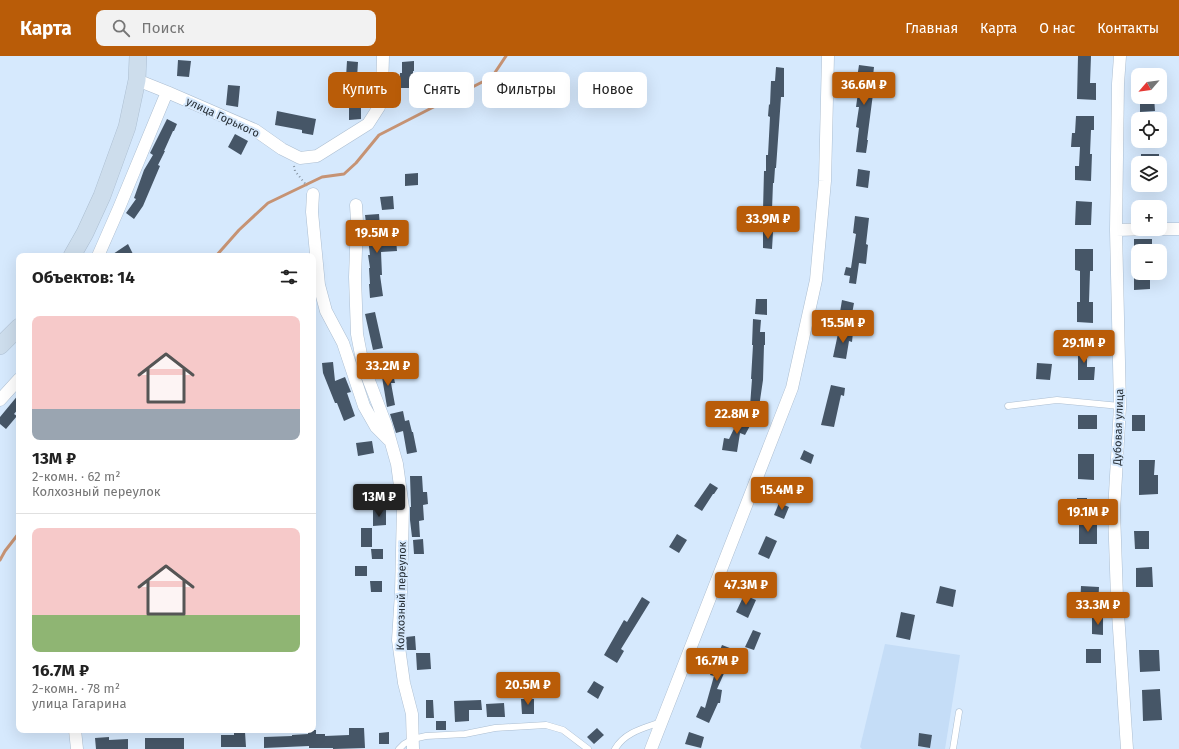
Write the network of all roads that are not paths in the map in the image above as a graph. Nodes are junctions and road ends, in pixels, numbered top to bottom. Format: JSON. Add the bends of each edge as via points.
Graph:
{"nodes":[{"id":1,"x":138,"y":56,"type":"edge"},
{"id":2,"x":383,"y":56,"type":"edge"},
{"id":3,"x":828,"y":56,"type":"edge"},
{"id":4,"x":1120,"y":56,"type":"edge"},
{"id":5,"x":138,"y":80,"type":"junction"},
{"id":6,"x":167,"y":92,"type":"junction"},
{"id":7,"x":313,"y":194,"type":"road end"},
{"id":8,"x":356,"y":205,"type":"dead end"},
{"id":9,"x":1179,"y":228,"type":"edge"},
{"id":10,"x":1167,"y":229,"type":"edge"},
{"id":11,"x":1116,"y":230,"type":"junction"},
{"id":12,"x":1131,"y":230,"type":"edge"},
{"id":13,"x":74,"y":253,"type":"edge"},
{"id":14,"x":99,"y":253,"type":"edge"},
{"id":15,"x":316,"y":253,"type":"edge"},
{"id":16,"x":316,"y":254,"type":"edge"},
{"id":17,"x":16,"y":330,"type":"edge"},
{"id":18,"x":0,"y":346,"type":"edge"},
{"id":19,"x":16,"y":382,"type":"edge"},
{"id":20,"x":0,"y":400,"type":"edge"},
{"id":21,"x":1008,"y":406,"type":"dead end"},
{"id":22,"x":1120,"y":406,"type":"junction"},
{"id":23,"x":391,"y":443,"type":"junction"},
{"id":24,"x":959,"y":712,"type":"dead end"},
{"id":25,"x":662,"y":722,"type":"junction"},
{"id":26,"x":75,"y":733,"type":"edge"},
{"id":27,"x":413,"y":744,"type":"edge"},
{"id":28,"x":77,"y":749,"type":"edge"},
{"id":29,"x":399,"y":749,"type":"edge"},
{"id":30,"x":588,"y":749,"type":"edge"},
{"id":31,"x":615,"y":749,"type":"edge"},
{"id":32,"x":651,"y":749,"type":"edge"},
{"id":33,"x":953,"y":749,"type":"edge"},
{"id":34,"x":1127,"y":749,"type":"edge"}],
"edges":[{"from":1,"to":5,"type":"main road"},
{"from":2,"to":6,"type":"street","name":"улица Горького","via":[[379,107],[368,124],[317,156],[300,158],[255,130]]},
{"from":3,"to":25,"type":"street","via":[[825,181],[816,280],[792,388]]},
{"from":4,"to":11,"type":"street","name":"Дубовая улица"},
{"from":5,"to":6,"type":"street","name":"улица Горького"},
{"from":5,"to":13,"type":"main road","via":[[127,127],[102,196]]},
{"from":6,"to":14,"type":"street"},
{"from":7,"to":15,"type":"street","name":"Колхозный переулок"},
{"from":8,"to":23,"type":"street","name":"Колхозный переулок","via":[[356,334],[362,366]]},
{"from":9,"to":10,"type":"street"},
{"from":11,"to":12,"type":"street"},
{"from":11,"to":22,"type":"street","name":"Дубовая улица"},
{"from":16,"to":23,"type":"street","name":"Колхозный переулок","via":[[319,285],[326,311],[342,343],[364,406],[376,427]]},
{"from":17,"to":18,"type":"main road"},
{"from":19,"to":20,"type":"street"},
{"from":21,"to":22,"type":"lane","via":[[1058,400]]},
{"from":22,"to":34,"type":"street","name":"Дубовая улица","via":[[1114,511]]},
{"from":23,"to":27,"type":"street","name":"Колхозный переулок","via":[[397,464],[403,508],[402,593],[398,640],[404,683],[412,714]]},
{"from":24,"to":33,"type":"lane"},
{"from":25,"to":31,"type":"lane","via":[[631,733],[619,742]]},
{"from":25,"to":32,"type":"street"},
{"from":26,"to":28,"type":"street"},
{"from":27,"to":29,"type":"lane","via":[[404,744]]},
{"from":27,"to":30,"type":"lane","via":[[426,736],[546,725],[563,730]]}]}
